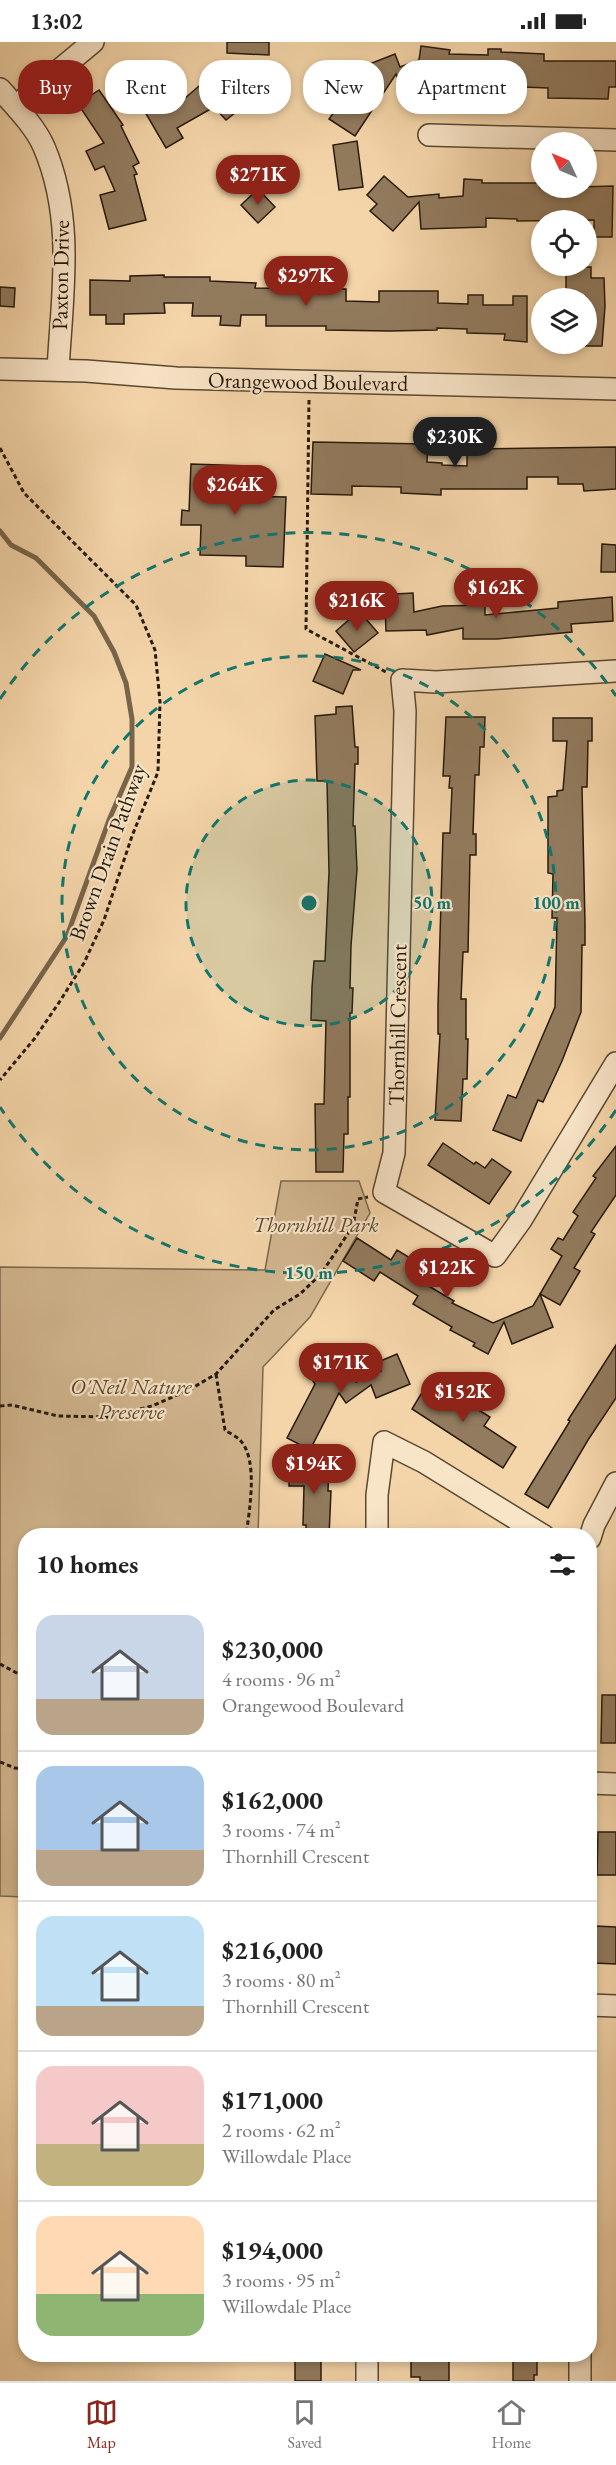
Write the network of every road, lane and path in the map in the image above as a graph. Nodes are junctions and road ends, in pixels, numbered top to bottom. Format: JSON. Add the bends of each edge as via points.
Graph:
{"nodes":[{"id":1,"x":93,"y":42,"type":"edge"},
{"id":2,"x":0,"y":89,"type":"edge"},
{"id":3,"x":16,"y":106,"type":"junction"},
{"id":4,"x":429,"y":135,"type":"dead end"},
{"id":5,"x":616,"y":140,"type":"edge"},
{"id":6,"x":0,"y":369,"type":"edge"},
{"id":7,"x":58,"y":370,"type":"junction"},
{"id":8,"x":310,"y":380,"type":"junction"},
{"id":9,"x":616,"y":388,"type":"edge"},
{"id":10,"x":0,"y":448,"type":"edge"},
{"id":11,"x":616,"y":671,"type":"edge"},
{"id":12,"x":402,"y":680,"type":"junction"},
{"id":13,"x":616,"y":1063,"type":"edge"},
{"id":14,"x":0,"y":1080,"type":"edge"},
{"id":15,"x":384,"y":1192,"type":"junction"},
{"id":16,"x":216,"y":1374,"type":"junction"},
{"id":17,"x":0,"y":1406,"type":"edge"},
{"id":18,"x":616,"y":1483,"type":"edge"},
{"id":19,"x":247,"y":1528,"type":"edge"},
{"id":20,"x":377,"y":1528,"type":"edge"},
{"id":21,"x":531,"y":1528,"type":"edge"},
{"id":22,"x":595,"y":1528,"type":"edge"},
{"id":23,"x":0,"y":1664,"type":"edge"},
{"id":24,"x":18,"y":1674,"type":"edge"},
{"id":25,"x":0,"y":1762,"type":"edge"},
{"id":26,"x":18,"y":1768,"type":"edge"},
{"id":27,"x":597,"y":1783,"type":"edge"},
{"id":28,"x":616,"y":1784,"type":"edge"},
{"id":29,"x":597,"y":2005,"type":"edge"},
{"id":30,"x":616,"y":2006,"type":"edge"},
{"id":31,"x":368,"y":2362,"type":"edge"},
{"id":32,"x":580,"y":2362,"type":"edge"},
{"id":33,"x":367,"y":2381,"type":"edge"},
{"id":34,"x":580,"y":2381,"type":"edge"}],
"edges":[{"from":1,"to":3,"type":"street"},
{"from":2,"to":3,"type":"street","name":"Paxton Drive"},
{"from":3,"to":7,"type":"street","name":"Paxton Drive","via":[[44,146],[59,190],[66,241]]},
{"from":4,"to":5,"type":"street"},
{"from":6,"to":7,"type":"street","name":"Orangewood Boulevard"},
{"from":7,"to":8,"type":"street","name":"Orangewood Boulevard","via":[[176,378]]},
{"from":8,"to":9,"type":"street","name":"Orangewood Boulevard"},
{"from":8,"to":12,"type":"path","via":[[306,629]]},
{"from":10,"to":14,"type":"path","name":"Brown Drain Pathway","via":[[24,493],[136,605],[155,650],[160,702],[158,772],[104,920],[60,1001]]},
{"from":11,"to":12,"type":"street","via":[[436,682]]},
{"from":12,"to":15,"type":"street","name":"Thornhill Crescent","via":[[405,711],[394,1153]]},
{"from":13,"to":15,"type":"street","via":[[495,1256]]},
{"from":15,"to":16,"type":"path","via":[[358,1199],[353,1226],[321,1274],[300,1294],[274,1310]]},
{"from":16,"to":17,"type":"path","via":[[152,1406],[109,1417],[58,1416],[12,1405]]},
{"from":16,"to":19,"type":"path","via":[[225,1430],[241,1441],[249,1462],[252,1494]]},
{"from":18,"to":22,"type":"street"},
{"from":20,"to":21,"type":"street","via":[[384,1442]]},
{"from":23,"to":24,"type":"path"},
{"from":25,"to":26,"type":"path"},
{"from":27,"to":28,"type":"street"},
{"from":29,"to":30,"type":"street"},
{"from":31,"to":33,"type":"street"},
{"from":32,"to":34,"type":"street"}]}
